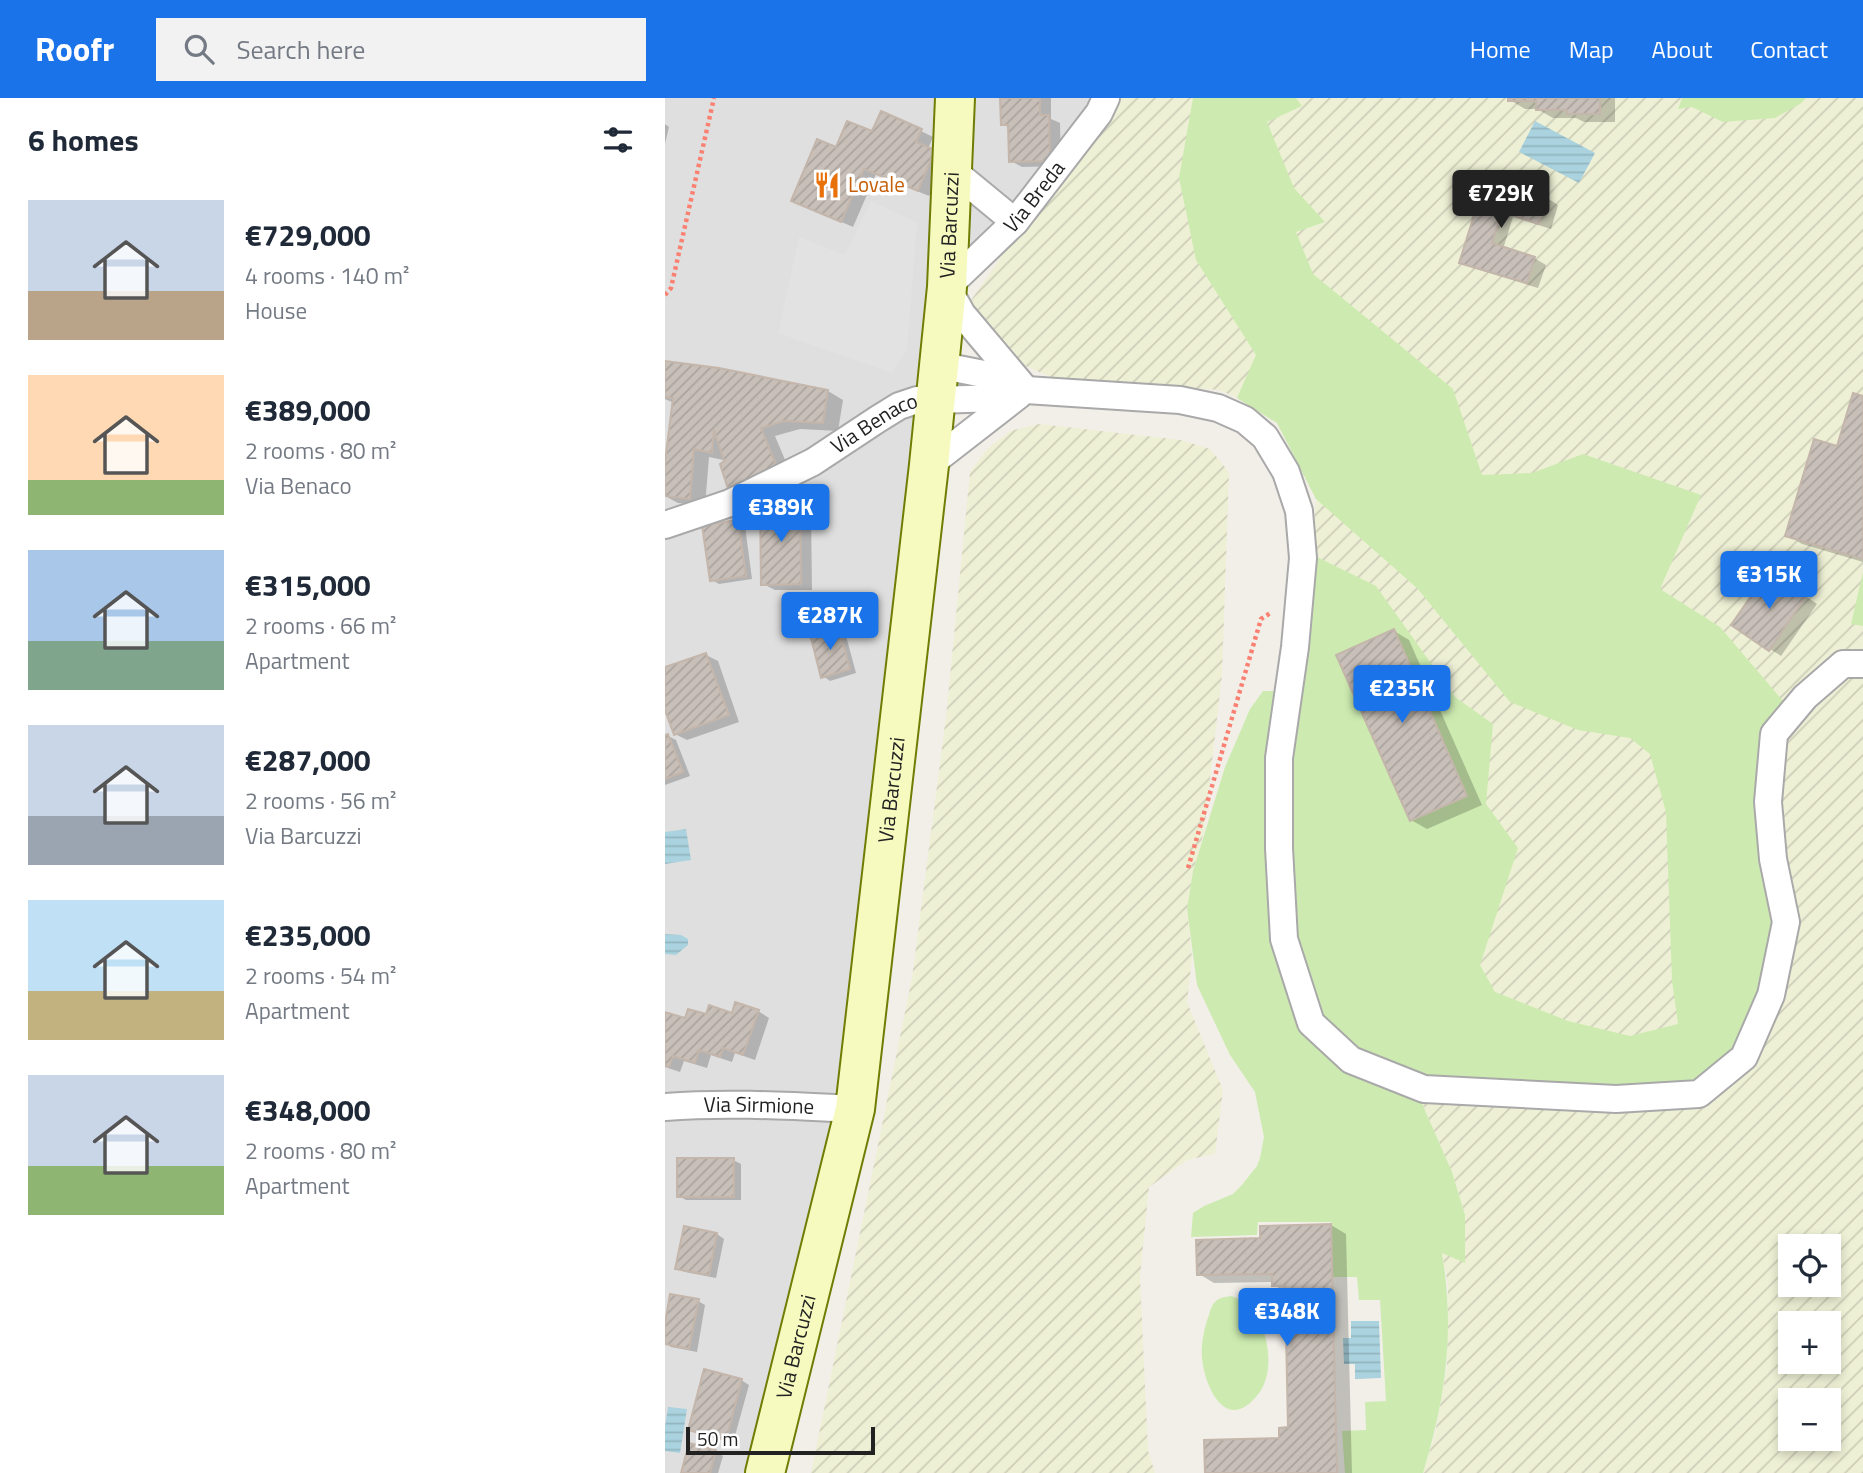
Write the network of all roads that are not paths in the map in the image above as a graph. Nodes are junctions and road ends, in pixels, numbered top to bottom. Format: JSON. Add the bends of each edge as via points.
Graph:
{"nodes":[{"id":1,"x":955,"y":98,"type":"edge"},
{"id":2,"x":1106,"y":98,"type":"edge"},
{"id":3,"x":952,"y":170,"type":"junction"},
{"id":4,"x":1015,"y":222,"type":"junction"},
{"id":5,"x":947,"y":287,"type":"junction"},
{"id":6,"x":937,"y":383,"type":"junction"},
{"id":7,"x":1025,"y":390,"type":"junction"},
{"id":8,"x":929,"y":465,"type":"junction"},
{"id":9,"x":665,"y":525,"type":"edge"},
{"id":10,"x":1863,"y":664,"type":"edge"},
{"id":11,"x":665,"y":1107,"type":"edge"},
{"id":12,"x":855,"y":1109,"type":"junction"},
{"id":13,"x":765,"y":1473,"type":"edge"}],
"edges":[{"from":1,"to":3,"type":"street","name":"Via Barcuzzi"},
{"from":2,"to":4,"type":"street","name":"Via Breda"},
{"from":3,"to":4,"type":"street"},
{"from":3,"to":5,"type":"street","name":"Via Barcuzzi"},
{"from":4,"to":5,"type":"street","name":"Via Breda"},
{"from":5,"to":6,"type":"street","name":"Via Barcuzzi"},
{"from":5,"to":7,"type":"street","via":[[962,314]]},
{"from":6,"to":7,"type":"street","via":[[999,398]]},
{"from":6,"to":7,"type":"street","via":[[999,377]]},
{"from":6,"to":8,"type":"street","name":"Via Barcuzzi"},
{"from":6,"to":9,"type":"street","name":"Via Benaco","via":[[917,400],[899,406],[813,462],[730,503]]},
{"from":7,"to":8,"type":"street"},
{"from":7,"to":10,"type":"street","via":[[1180,400],[1218,408],[1245,420],[1265,437],[1286,472],[1299,511],[1303,558],[1279,758],[1284,939],[1311,1023],[1351,1060],[1424,1089],[1616,1099],[1699,1094],[1744,1057],[1771,995],[1786,922],[1773,859],[1768,802],[1775,734],[1805,697],[1843,664]]},
{"from":8,"to":12,"type":"street","name":"Via Barcuzzi"},
{"from":11,"to":12,"type":"street","name":"Via Sirmione","via":[[728,1104]]},
{"from":12,"to":13,"type":"street","name":"Via Barcuzzi"}]}
